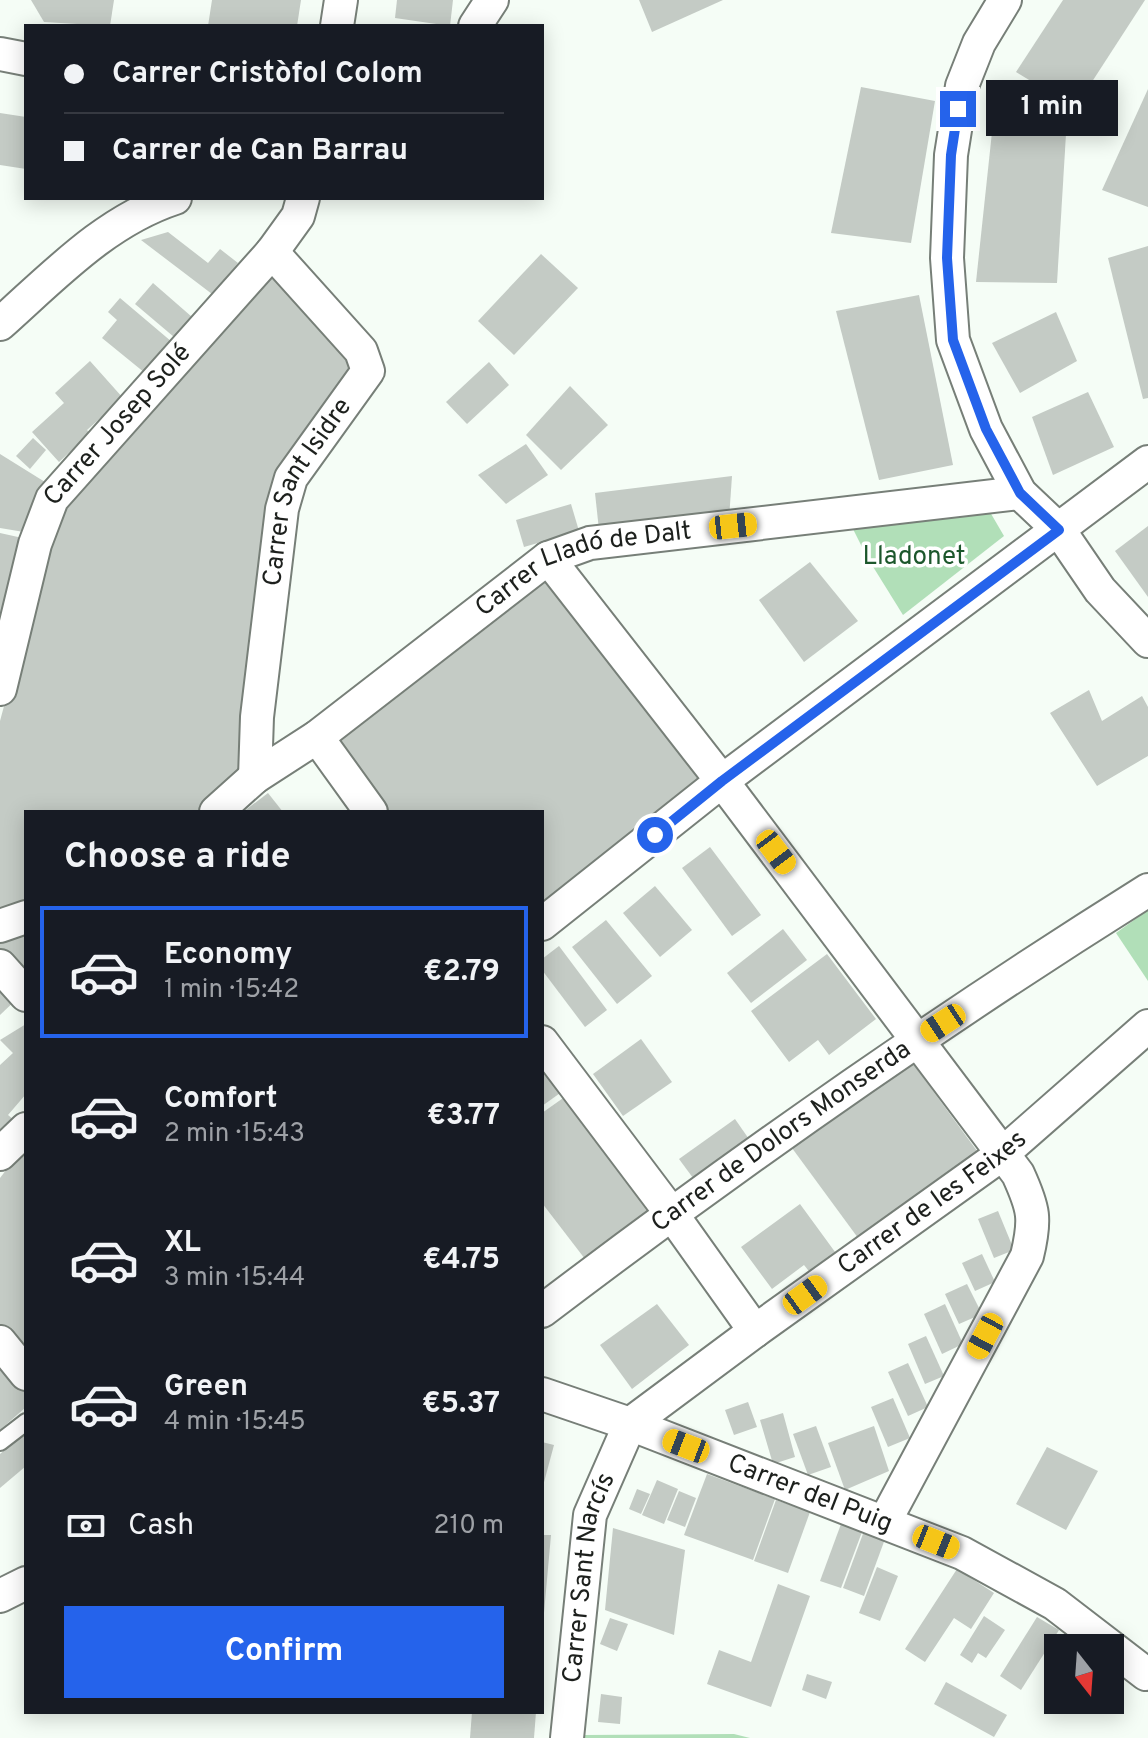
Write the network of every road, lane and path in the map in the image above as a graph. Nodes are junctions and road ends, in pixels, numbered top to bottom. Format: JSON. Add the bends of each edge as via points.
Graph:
{"nodes":[{"id":1,"x":341,"y":0,"type":"edge"},
{"id":2,"x":492,"y":0,"type":"edge"},
{"id":3,"x":1005,"y":0,"type":"edge"},
{"id":4,"x":337,"y":24,"type":"edge"},
{"id":5,"x":476,"y":24,"type":"edge"},
{"id":6,"x":0,"y":54,"type":"edge"},
{"id":7,"x":24,"y":59,"type":"edge"},
{"id":8,"x":170,"y":200,"type":"edge"},
{"id":9,"x":302,"y":200,"type":"edge"},
{"id":10,"x":272,"y":252,"type":"junction"},
{"id":11,"x":0,"y":324,"type":"edge"},
{"id":12,"x":1148,"y":462,"type":"edge"},
{"id":13,"x":1020,"y":493,"type":"junction"},
{"id":14,"x":1059,"y":530,"type":"junction"},
{"id":15,"x":548,"y":558,"type":"junction"},
{"id":16,"x":1148,"y":641,"type":"edge"},
{"id":17,"x":0,"y":689,"type":"edge"},
{"id":18,"x":317,"y":737,"type":"junction"},
{"id":19,"x":255,"y":777,"type":"junction"},
{"id":20,"x":722,"y":781,"type":"junction"},
{"id":21,"x":218,"y":810,"type":"edge"},
{"id":22,"x":370,"y":810,"type":"edge"},
{"id":23,"x":1148,"y":890,"type":"edge"},
{"id":24,"x":24,"y":918,"type":"edge"},
{"id":25,"x":544,"y":922,"type":"edge"},
{"id":26,"x":0,"y":926,"type":"edge"},
{"id":27,"x":0,"y":966,"type":"edge"},
{"id":28,"x":24,"y":993,"type":"edge"},
{"id":29,"x":1148,"y":1026,"type":"edge"},
{"id":30,"x":917,"y":1040,"type":"junction"},
{"id":31,"x":544,"y":1045,"type":"edge"},
{"id":32,"x":24,"y":1131,"type":"edge"},
{"id":33,"x":0,"y":1154,"type":"edge"},
{"id":34,"x":1001,"y":1155,"type":"junction"},
{"id":35,"x":671,"y":1213,"type":"junction"},
{"id":36,"x":544,"y":1309,"type":"edge"},
{"id":37,"x":755,"y":1331,"type":"junction"},
{"id":38,"x":0,"y":1342,"type":"edge"},
{"id":39,"x":24,"y":1372,"type":"edge"},
{"id":40,"x":544,"y":1395,"type":"edge"},
{"id":41,"x":24,"y":1424,"type":"edge"},
{"id":42,"x":630,"y":1424,"type":"junction"},
{"id":43,"x":0,"y":1442,"type":"edge"},
{"id":44,"x":885,"y":1521,"type":"junction"},
{"id":45,"x":24,"y":1584,"type":"edge"},
{"id":46,"x":0,"y":1596,"type":"edge"},
{"id":47,"x":1146,"y":1674,"type":"dead end"},
{"id":48,"x":567,"y":1738,"type":"edge"}],
"edges":[{"from":1,"to":4,"type":"street"},
{"from":2,"to":5,"type":"street"},
{"from":3,"to":13,"type":"street","via":[[979,43],[962,86],[951,155],[947,258],[953,340],[986,429]]},
{"from":6,"to":7,"type":"street"},
{"from":8,"to":11,"type":"street","via":[[119,222]]},
{"from":9,"to":10,"type":"street","name":"Carrer Josep Solé","via":[[298,216]]},
{"from":10,"to":17,"type":"street","name":"Carrer Josep Solé","via":[[52,499],[35,544]]},
{"from":10,"to":19,"type":"street","name":"Carrer Sant Isidre","via":[[361,351],[368,371],[291,478],[282,509],[257,717]]},
{"from":12,"to":14,"type":"street"},
{"from":13,"to":14,"type":"street"},
{"from":13,"to":15,"type":"street","name":"Carrer Lladó de Dalt","via":[[590,543]]},
{"from":14,"to":16,"type":"street","via":[[1100,590]]},
{"from":14,"to":20,"type":"street"},
{"from":15,"to":18,"type":"street","name":"Carrer Lladó de Dalt"},
{"from":15,"to":20,"type":"street"},
{"from":18,"to":19,"type":"street","name":"Carrer Lladó de Dalt"},
{"from":18,"to":22,"type":"street"},
{"from":19,"to":21,"type":"street","name":"Carrer Lladó de Dalt"},
{"from":20,"to":25,"type":"street"},
{"from":20,"to":30,"type":"street"},
{"from":23,"to":30,"type":"street","name":"Carrer de Dolors Monserda"},
{"from":24,"to":26,"type":"street"},
{"from":27,"to":28,"type":"street"},
{"from":29,"to":34,"type":"street","name":"Carrer de les Feixes"},
{"from":30,"to":34,"type":"street"},
{"from":30,"to":35,"type":"street","name":"Carrer de Dolors Monserda"},
{"from":31,"to":35,"type":"street"},
{"from":32,"to":33,"type":"street"},
{"from":34,"to":37,"type":"street","name":"Carrer de les Feixes"},
{"from":34,"to":44,"type":"street","via":[[1028,1196],[1034,1225],[1027,1256]]},
{"from":35,"to":36,"type":"street","name":"Carrer de Dolors Monserda"},
{"from":35,"to":37,"type":"street"},
{"from":37,"to":42,"type":"street","name":"Carrer de les Feixes"},
{"from":38,"to":39,"type":"street"},
{"from":40,"to":42,"type":"street","name":"Carrer del Puig"},
{"from":41,"to":43,"type":"lane"},
{"from":42,"to":44,"type":"street","name":"Carrer del Puig"},
{"from":42,"to":48,"type":"street","name":"Carrer Sant Narcís","via":[[590,1515]]},
{"from":44,"to":47,"type":"street","name":"Carrer del Puig","via":[[962,1553],[1055,1604]]},
{"from":45,"to":46,"type":"street"}]}
